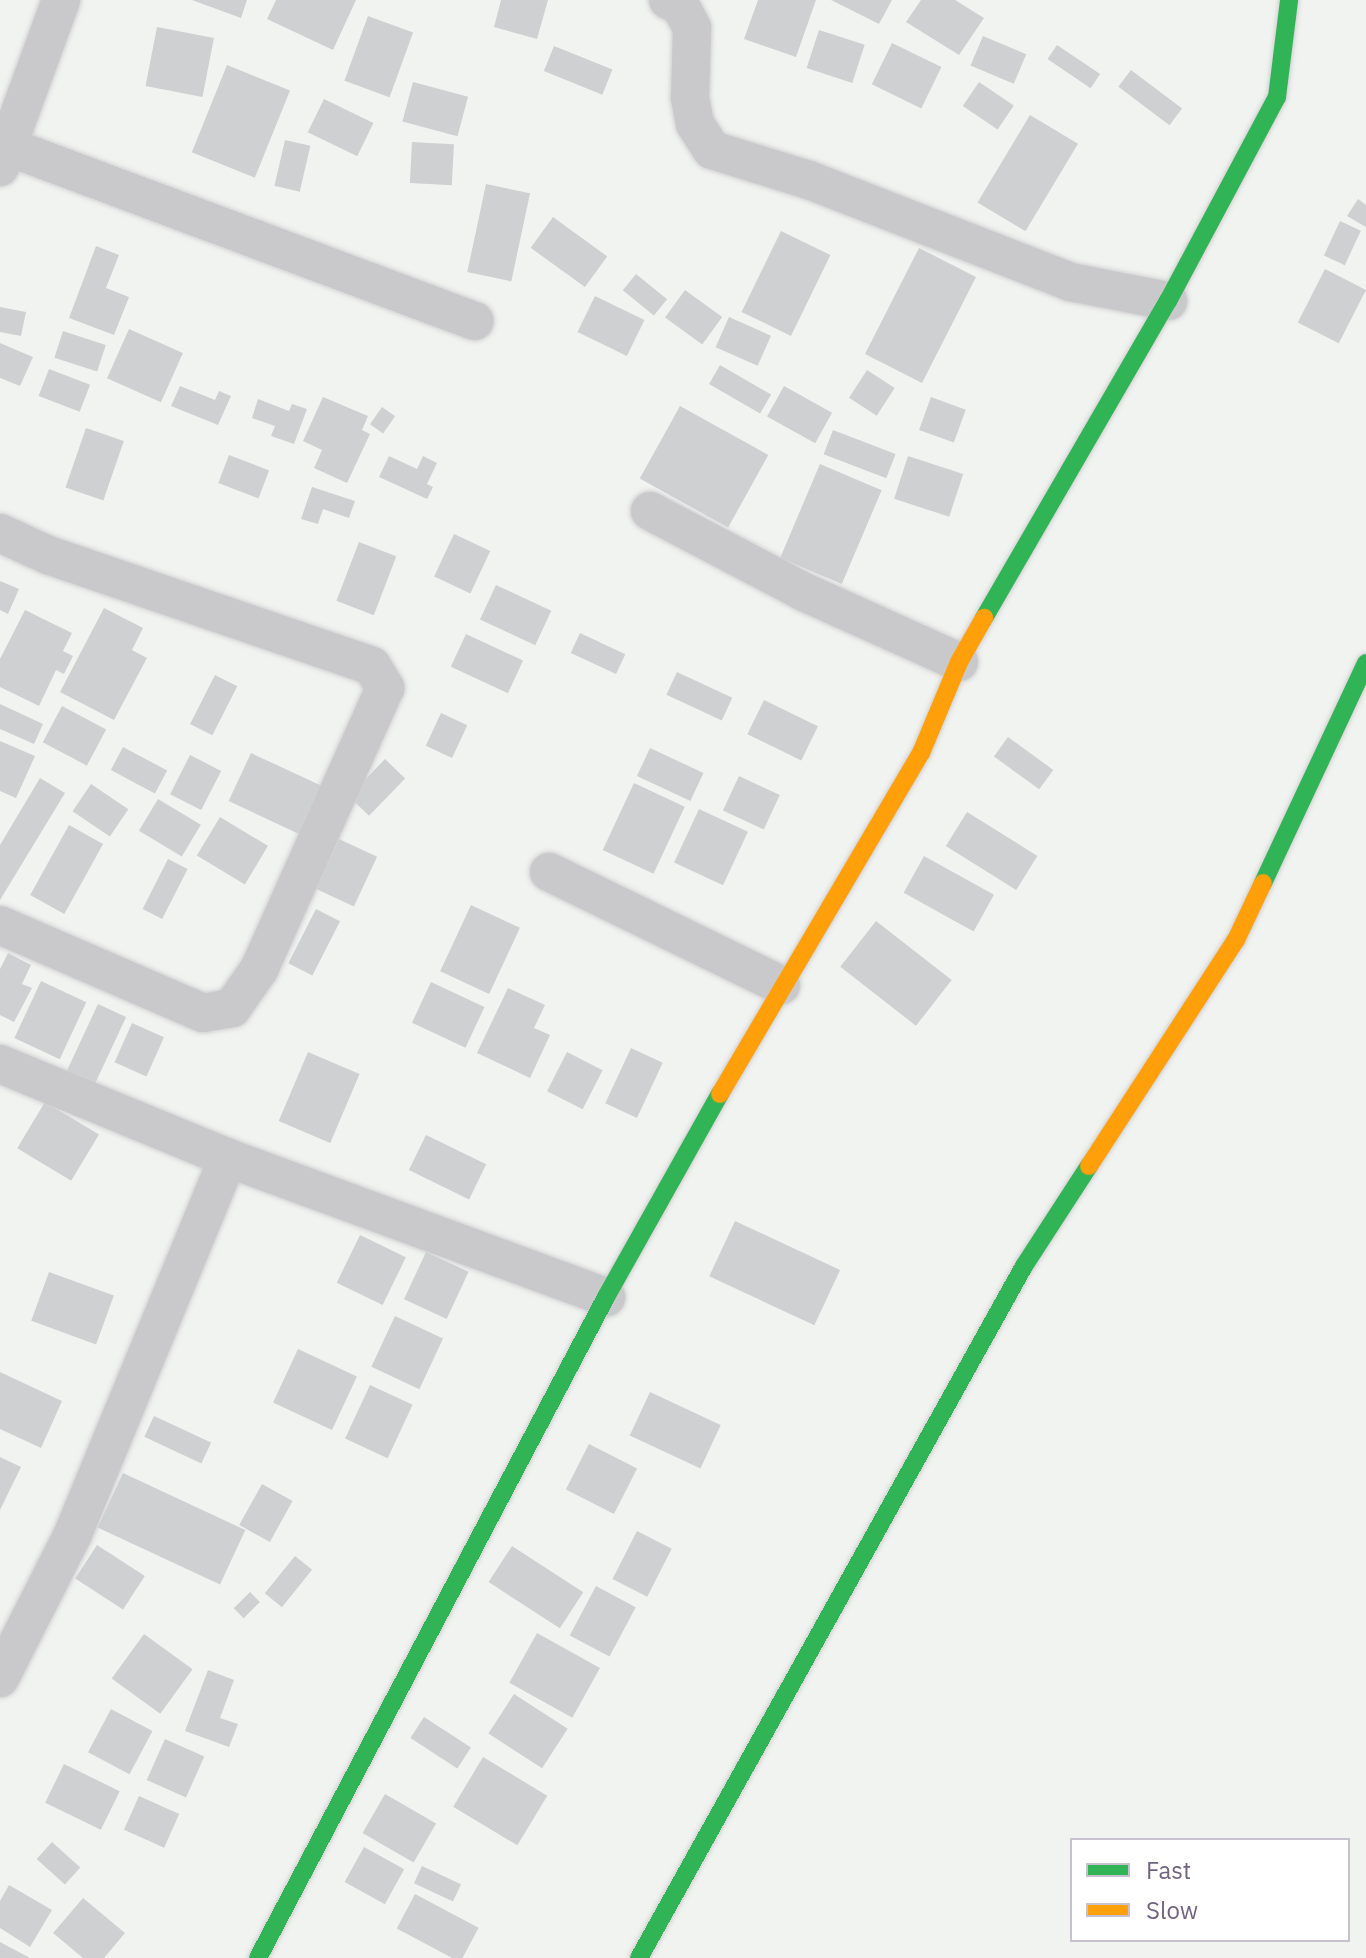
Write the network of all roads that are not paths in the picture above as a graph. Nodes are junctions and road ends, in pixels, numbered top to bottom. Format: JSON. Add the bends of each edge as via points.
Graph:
{"nodes":[{"id":1,"x":61,"y":0,"type":"edge"},
{"id":2,"x":668,"y":0,"type":"edge"},
{"id":3,"x":1289,"y":0,"type":"edge"},
{"id":4,"x":4,"y":157,"type":"edge"},
{"id":5,"x":1168,"y":301,"type":"junction"},
{"id":6,"x":475,"y":321,"type":"dead end"},
{"id":7,"x":650,"y":511,"type":"dead end"},
{"id":8,"x":0,"y":533,"type":"edge"},
{"id":9,"x":959,"y":662,"type":"junction"},
{"id":10,"x":1366,"y":663,"type":"edge"},
{"id":11,"x":549,"y":872,"type":"dead end"},
{"id":12,"x":0,"y":925,"type":"edge"},
{"id":13,"x":781,"y":985,"type":"junction"},
{"id":14,"x":0,"y":1064,"type":"edge"},
{"id":15,"x":228,"y":1158,"type":"junction"},
{"id":16,"x":606,"y":1297,"type":"junction"},
{"id":17,"x":0,"y":1678,"type":"edge"},
{"id":18,"x":258,"y":1958,"type":"edge"},
{"id":19,"x":639,"y":1958,"type":"edge"}],
"edges":[{"from":1,"to":4,"type":"street"},
{"from":2,"to":5,"type":"street","via":[[680,5],[692,28],[690,98],[695,124],[712,150],[809,180],[1070,282]]},
{"from":3,"to":5,"type":"street","via":[[1277,97]]},
{"from":4,"to":6,"type":"street"},
{"from":5,"to":9,"type":"street"},
{"from":7,"to":9,"type":"street","via":[[804,592]]},
{"from":8,"to":12,"type":"street","via":[[48,555],[372,666],[385,688],[260,968],[232,1008],[203,1013]]},
{"from":9,"to":13,"type":"street","via":[[921,753]]},
{"from":10,"to":19,"type":"street","via":[[1236,940],[1024,1266]]},
{"from":11,"to":13,"type":"street"},
{"from":13,"to":16,"type":"street"},
{"from":14,"to":15,"type":"street"},
{"from":15,"to":16,"type":"street"},
{"from":15,"to":17,"type":"street","via":[[73,1534]]},
{"from":16,"to":18,"type":"street"}]}
